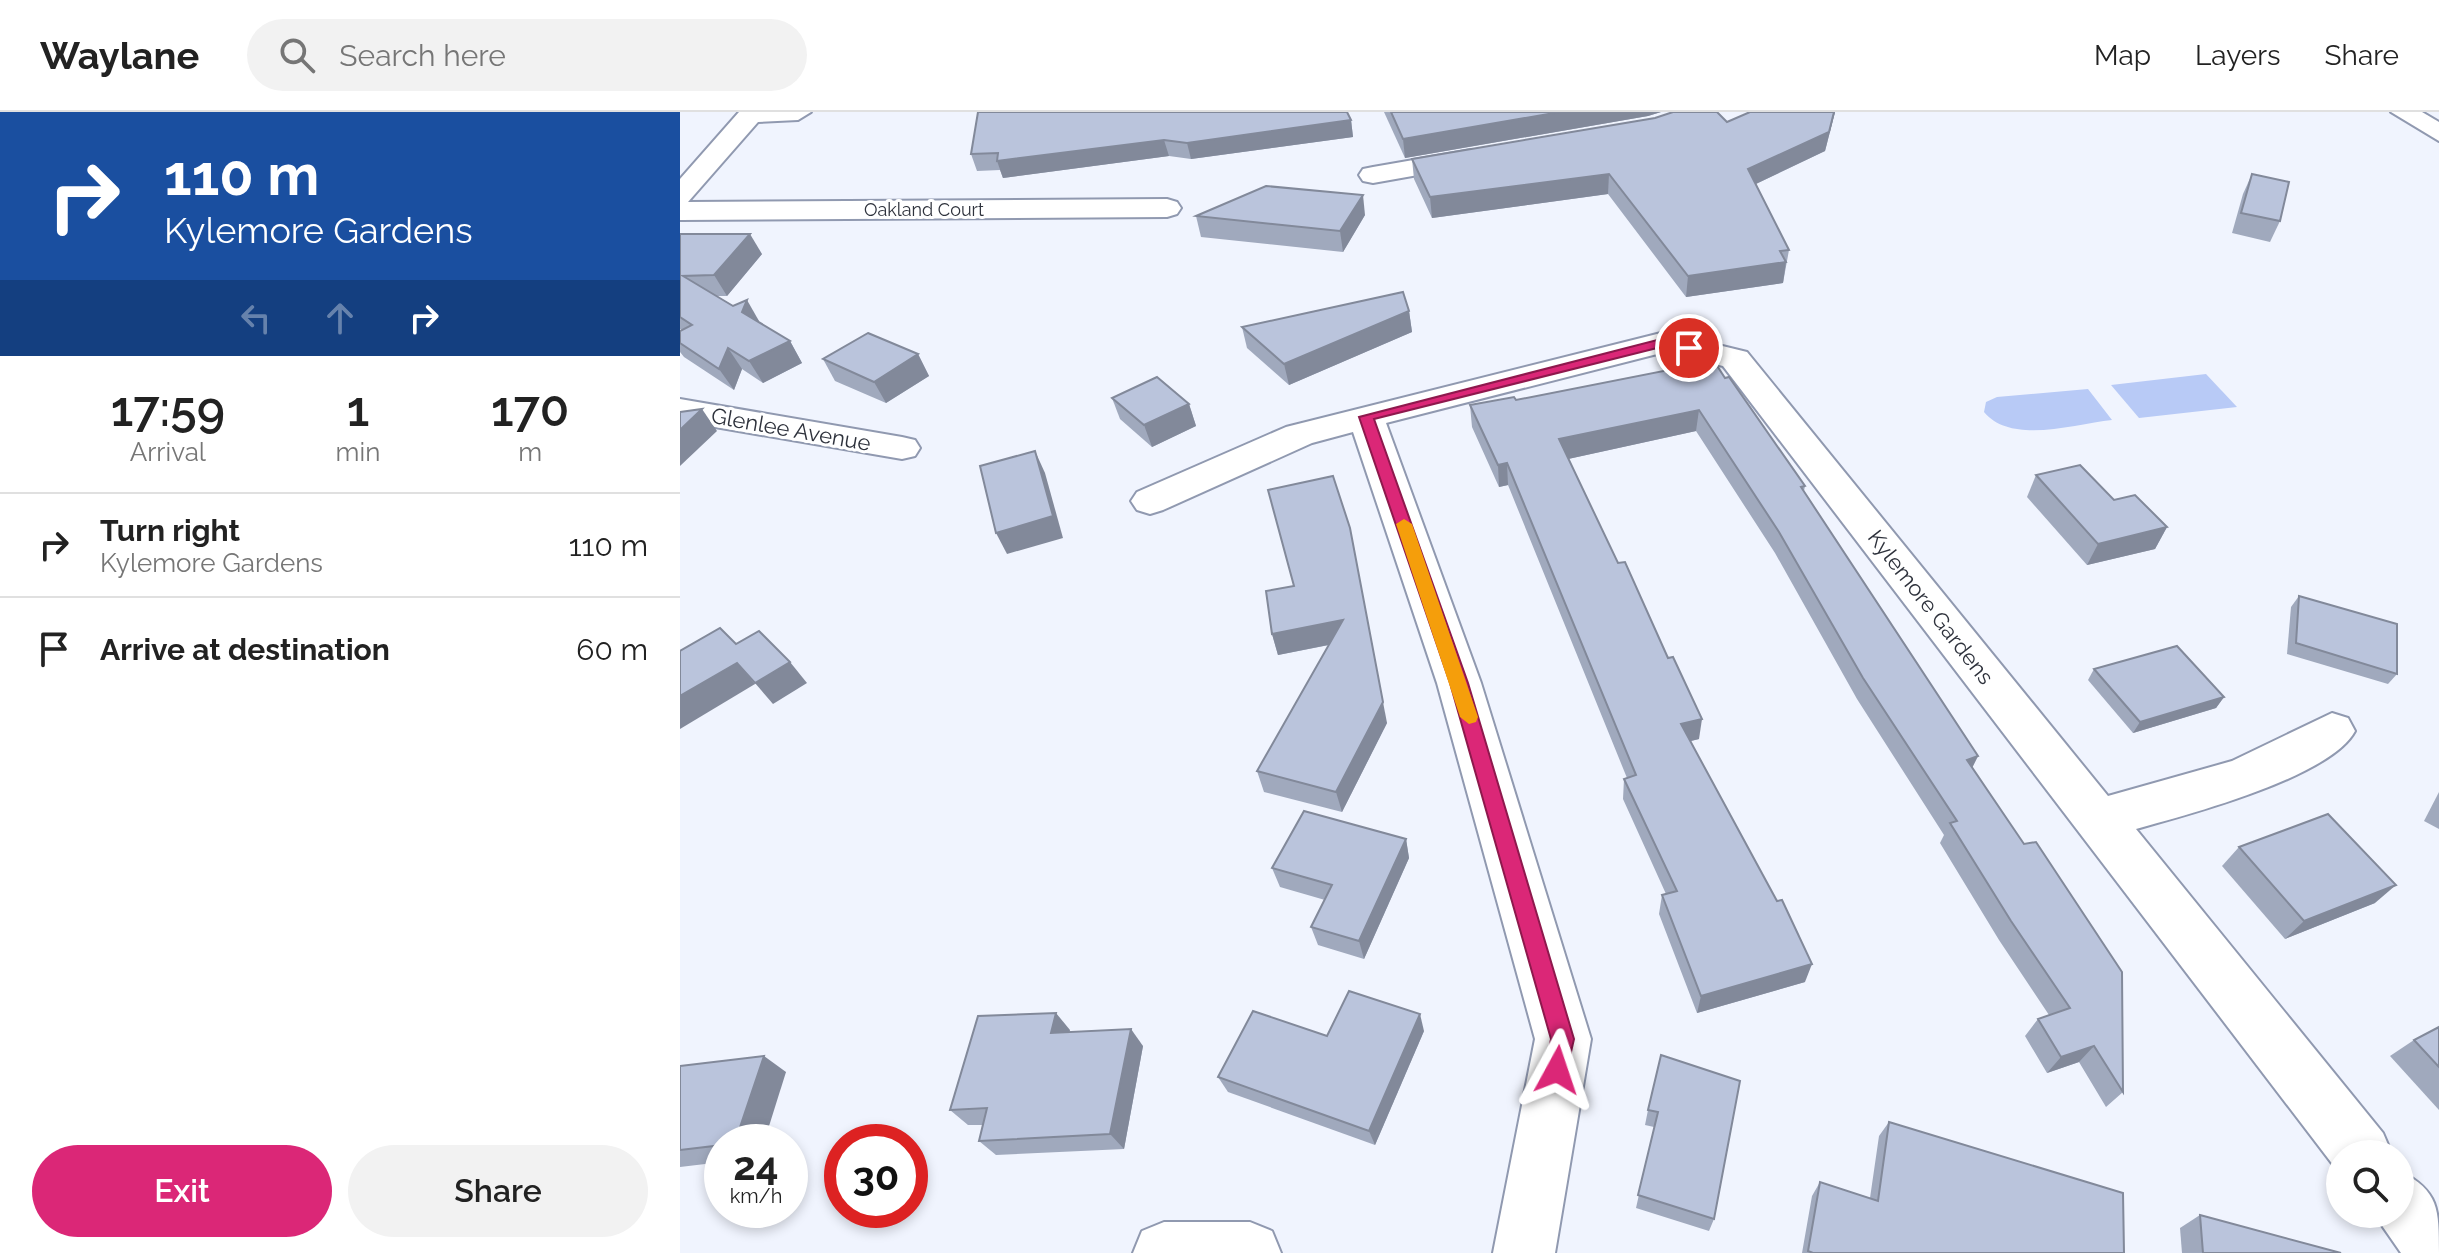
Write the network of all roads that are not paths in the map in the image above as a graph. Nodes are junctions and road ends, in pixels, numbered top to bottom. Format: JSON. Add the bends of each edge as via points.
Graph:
{"nodes":[{"id":1,"x":798,"y":112,"type":"edge"},
{"id":2,"x":2404,"y":112,"type":"edge"},
{"id":3,"x":752,"y":114,"type":"edge"},
{"id":4,"x":2439,"y":133,"type":"edge"},
{"id":5,"x":1498,"y":153,"type":"edge"},
{"id":6,"x":1373,"y":175,"type":"dead end"},
{"id":7,"x":680,"y":196,"type":"edge"},
{"id":8,"x":1167,"y":208,"type":"dead end"},
{"id":9,"x":680,"y":211,"type":"edge"},
{"id":10,"x":680,"y":410,"type":"edge"},
{"id":11,"x":1366,"y":417,"type":"junction"},
{"id":12,"x":902,"y":448,"type":"dead end"},
{"id":13,"x":1150,"y":501,"type":"dead end"},
{"id":14,"x":2332,"y":731,"type":"dead end"},
{"id":15,"x":2098,"y":819,"type":"junction"},
{"id":16,"x":2351,"y":1140,"type":"edge"},
{"id":17,"x":2414,"y":1220,"type":"edge"},
{"id":18,"x":2439,"y":1251,"type":"edge"},
{"id":19,"x":1164,"y":1253,"type":"edge"},
{"id":20,"x":1250,"y":1253,"type":"edge"},
{"id":21,"x":1524,"y":1253,"type":"edge"}],
"edges":[{"from":1,"to":3,"type":"main road"},
{"from":2,"to":4,"type":"main road"},
{"from":3,"to":7,"type":"main road"},
{"from":5,"to":6,"type":"main road"},
{"from":8,"to":9,"type":"main road","name":"Oakland Court"},
{"from":10,"to":12,"type":"main road","name":"Glenlee Avenue"},
{"from":11,"to":13,"type":"main road","name":"Kylemore Gardens","via":[[1299,435]]},
{"from":11,"to":15,"type":"main road","name":"Kylemore Gardens","via":[[1665,342],[1735,359]]},
{"from":11,"to":21,"type":"main road","via":[[1459,683],[1563,1039]]},
{"from":14,"to":15,"type":"main road","via":[[2242,780]]},
{"from":15,"to":16,"type":"main road","name":"Kylemore Gardens"},
{"from":17,"to":18,"type":"main road"},
{"from":19,"to":20,"type":"main road"}]}
